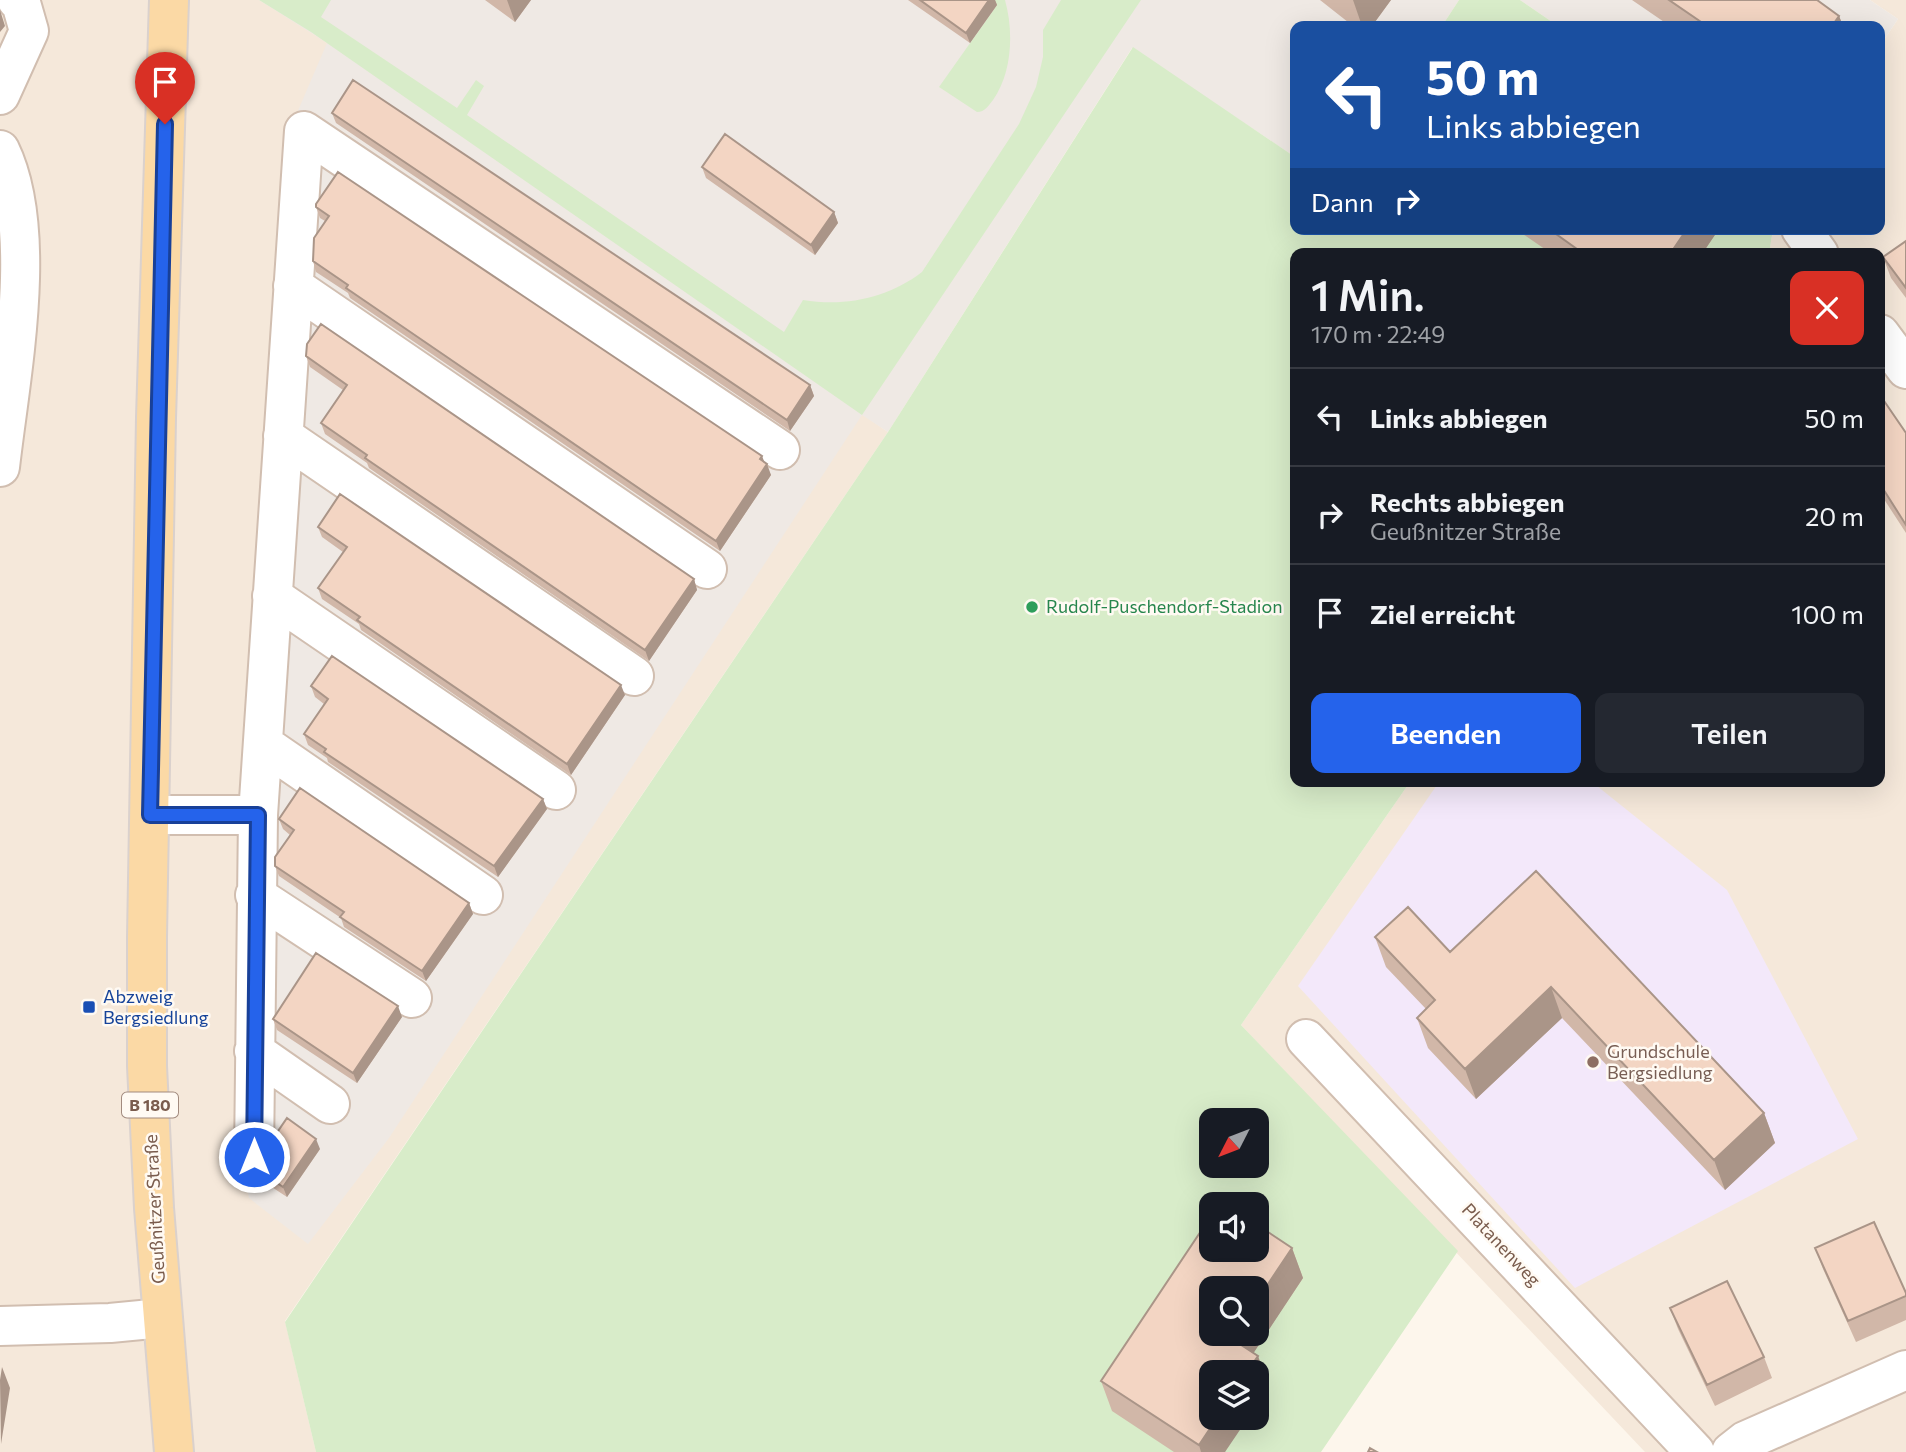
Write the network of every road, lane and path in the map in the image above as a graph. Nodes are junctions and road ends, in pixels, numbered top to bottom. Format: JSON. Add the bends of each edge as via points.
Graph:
{"nodes":[{"id":1,"x":17,"y":0,"type":"edge"},
{"id":2,"x":169,"y":0,"type":"edge"},
{"id":3,"x":0,"y":95,"type":"edge"},
{"id":4,"x":0,"y":150,"type":"edge"},
{"id":5,"x":293,"y":286,"type":"junction"},
{"id":6,"x":1885,"y":341,"type":"edge"},
{"id":7,"x":1906,"y":369,"type":"edge"},
{"id":8,"x":283,"y":436,"type":"junction"},
{"id":9,"x":780,"y":450,"type":"dead end"},
{"id":10,"x":0,"y":467,"type":"edge"},
{"id":11,"x":708,"y":569,"type":"dead end"},
{"id":12,"x":272,"y":596,"type":"junction"},
{"id":13,"x":634,"y":676,"type":"dead end"},
{"id":14,"x":262,"y":744,"type":"junction"},
{"id":15,"x":556,"y":790,"type":"dead end"},
{"id":16,"x":150,"y":815,"type":"junction"},
{"id":17,"x":258,"y":815,"type":"junction"},
{"id":18,"x":256,"y":895,"type":"junction"},
{"id":19,"x":483,"y":895,"type":"dead end"},
{"id":20,"x":412,"y":998,"type":"dead end"},
{"id":21,"x":1306,"y":1039,"type":"dead end"},
{"id":22,"x":254,"y":1051,"type":"junction"},
{"id":23,"x":331,"y":1104,"type":"dead end"},
{"id":24,"x":254,"y":1157,"type":"dead end"},
{"id":25,"x":162,"y":1318,"type":"junction"},
{"id":26,"x":0,"y":1326,"type":"edge"},
{"id":27,"x":1906,"y":1370,"type":"edge"},
{"id":28,"x":174,"y":1452,"type":"edge"},
{"id":29,"x":1695,"y":1452,"type":"edge"},
{"id":30,"x":1731,"y":1452,"type":"edge"}],
"edges":[{"from":1,"to":3,"type":"street","via":[[29,31]]},
{"from":2,"to":16,"type":"main road","name":"Geußnitzer Straße","number":"B 180"},
{"from":4,"to":10,"type":"street","via":[[10,179],[20,281]]},
{"from":5,"to":8,"type":"street"},
{"from":5,"to":9,"type":"street","via":[[304,131]]},
{"from":5,"to":11,"type":"street"},
{"from":6,"to":7,"type":"street"},
{"from":8,"to":12,"type":"street"},
{"from":8,"to":13,"type":"street"},
{"from":12,"to":14,"type":"street"},
{"from":12,"to":15,"type":"street"},
{"from":14,"to":17,"type":"street"},
{"from":14,"to":19,"type":"street"},
{"from":16,"to":17,"type":"street"},
{"from":16,"to":25,"type":"main road","name":"Geußnitzer Straße","number":"B 180","via":[[148,1066]]},
{"from":17,"to":18,"type":"street"},
{"from":18,"to":20,"type":"street"},
{"from":18,"to":22,"type":"street"},
{"from":21,"to":29,"type":"street","name":"Platanenweg"},
{"from":22,"to":23,"type":"street"},
{"from":22,"to":24,"type":"street"},
{"from":25,"to":26,"type":"street"},
{"from":25,"to":28,"type":"main road","name":"Geußnitzer Straße","number":"B 180"},
{"from":27,"to":30,"type":"street","via":[[1745,1441]]}]}
